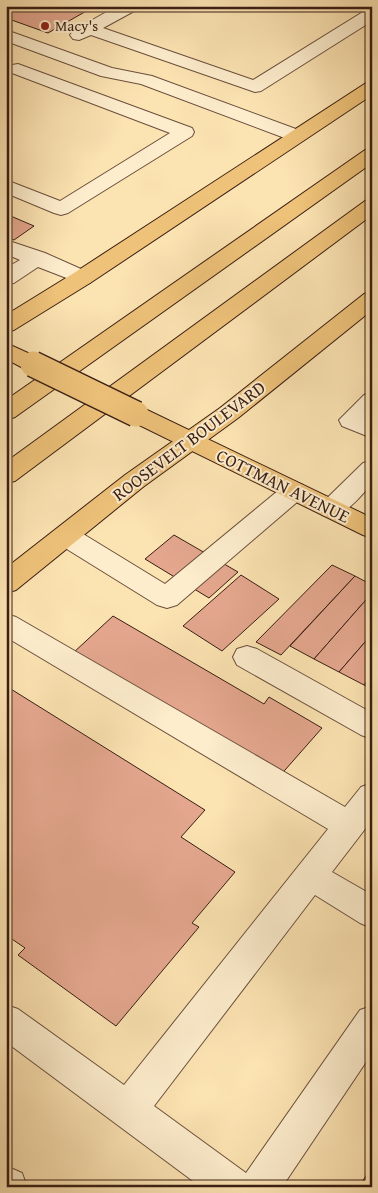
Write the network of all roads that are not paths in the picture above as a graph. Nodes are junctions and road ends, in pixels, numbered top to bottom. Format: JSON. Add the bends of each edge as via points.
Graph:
{"nodes":[{"id":1,"x":130,"y":6,"type":"edge"},
{"id":2,"x":372,"y":14,"type":"edge"},
{"id":3,"x":89,"y":29,"type":"junction"},
{"id":4,"x":6,"y":35,"type":"edge"},
{"id":5,"x":50,"y":51,"type":"junction"},
{"id":6,"x":12,"y":72,"type":"edge"},
{"id":7,"x":372,"y":87,"type":"edge"},
{"id":8,"x":296,"y":136,"type":"junction"},
{"id":9,"x":372,"y":154,"type":"edge"},
{"id":10,"x":6,"y":186,"type":"edge"},
{"id":11,"x":372,"y":205,"type":"edge"},
{"id":12,"x":6,"y":246,"type":"edge"},
{"id":13,"x":37,"y":258,"type":"junction"},
{"id":14,"x":6,"y":278,"type":"edge"},
{"id":15,"x":82,"y":278,"type":"junction"},
{"id":16,"x":372,"y":298,"type":"edge"},
{"id":17,"x":6,"y":325,"type":"edge"},
{"id":18,"x":6,"y":350,"type":"edge"},
{"id":19,"x":372,"y":400,"type":"edge"},
{"id":20,"x":6,"y":412,"type":"edge"},
{"id":21,"x":372,"y":430,"type":"edge"},
{"id":22,"x":191,"y":441,"type":"junction"},
{"id":23,"x":372,"y":469,"type":"edge"},
{"id":24,"x":6,"y":475,"type":"edge"},
{"id":25,"x":294,"y":491,"type":"junction"},
{"id":26,"x":331,"y":509,"type":"junction"},
{"id":27,"x":372,"y":529,"type":"edge"},
{"id":28,"x":66,"y":536,"type":"junction"},
{"id":29,"x":6,"y":583,"type":"edge"},
{"id":30,"x":6,"y":624,"type":"edge"},
{"id":31,"x":247,"y":657,"type":"dead end"},
{"id":32,"x":372,"y":727,"type":"edge"},
{"id":33,"x":372,"y":796,"type":"edge"},
{"id":34,"x":349,"y":825,"type":"junction"},
{"id":35,"x":310,"y":875,"type":"junction"},
{"id":36,"x":372,"y":913,"type":"edge"},
{"id":37,"x":6,"y":1021,"type":"edge"},
{"id":38,"x":365,"y":1045,"type":"edge"},
{"id":39,"x":128,"y":1110,"type":"junction"},
{"id":40,"x":233,"y":1187,"type":"edge"},
{"id":41,"x":259,"y":1187,"type":"edge"}],
"edges":[{"from":1,"to":3,"type":"street"},
{"from":2,"to":3,"type":"street","via":[[256,87]]},
{"from":3,"to":5,"type":"street"},
{"from":4,"to":5,"type":"street"},
{"from":5,"to":6,"type":"street"},
{"from":5,"to":8,"type":"street","via":[[107,72],[146,80]]},
{"from":6,"to":10,"type":"street","via":[[185,132],[61,209]]},
{"from":7,"to":8,"type":"main road"},
{"from":8,"to":15,"type":"main road"},
{"from":9,"to":20,"type":"main road"},
{"from":11,"to":24,"type":"main road"},
{"from":12,"to":13,"type":"street"},
{"from":13,"to":14,"type":"street"},
{"from":13,"to":15,"type":"street"},
{"from":15,"to":17,"type":"main road"},
{"from":16,"to":22,"type":"main road","name":"ROOSEVELT BOULEVARD"},
{"from":18,"to":22,"type":"main road","name":"COTTMAN AVENUE","bridge":true},
{"from":19,"to":21,"type":"street","via":[[351,420]]},
{"from":22,"to":25,"type":"main road","name":"COTTMAN AVENUE"},
{"from":22,"to":28,"type":"main road","name":"ROOSEVELT BOULEVARD"},
{"from":23,"to":26,"type":"street"},
{"from":25,"to":26,"type":"main road","name":"COTTMAN AVENUE"},
{"from":25,"to":28,"type":"street","via":[[168,598]]},
{"from":26,"to":27,"type":"main road","name":"COTTMAN AVENUE"},
{"from":28,"to":29,"type":"main road","name":"ROOSEVELT BOULEVARD"},
{"from":30,"to":34,"type":"street"},
{"from":31,"to":32,"type":"street"},
{"from":33,"to":34,"type":"street"},
{"from":34,"to":35,"type":"street"},
{"from":35,"to":36,"type":"street"},
{"from":35,"to":39,"type":"street"},
{"from":37,"to":39,"type":"street"},
{"from":38,"to":41,"type":"street"},
{"from":39,"to":40,"type":"street"}]}
